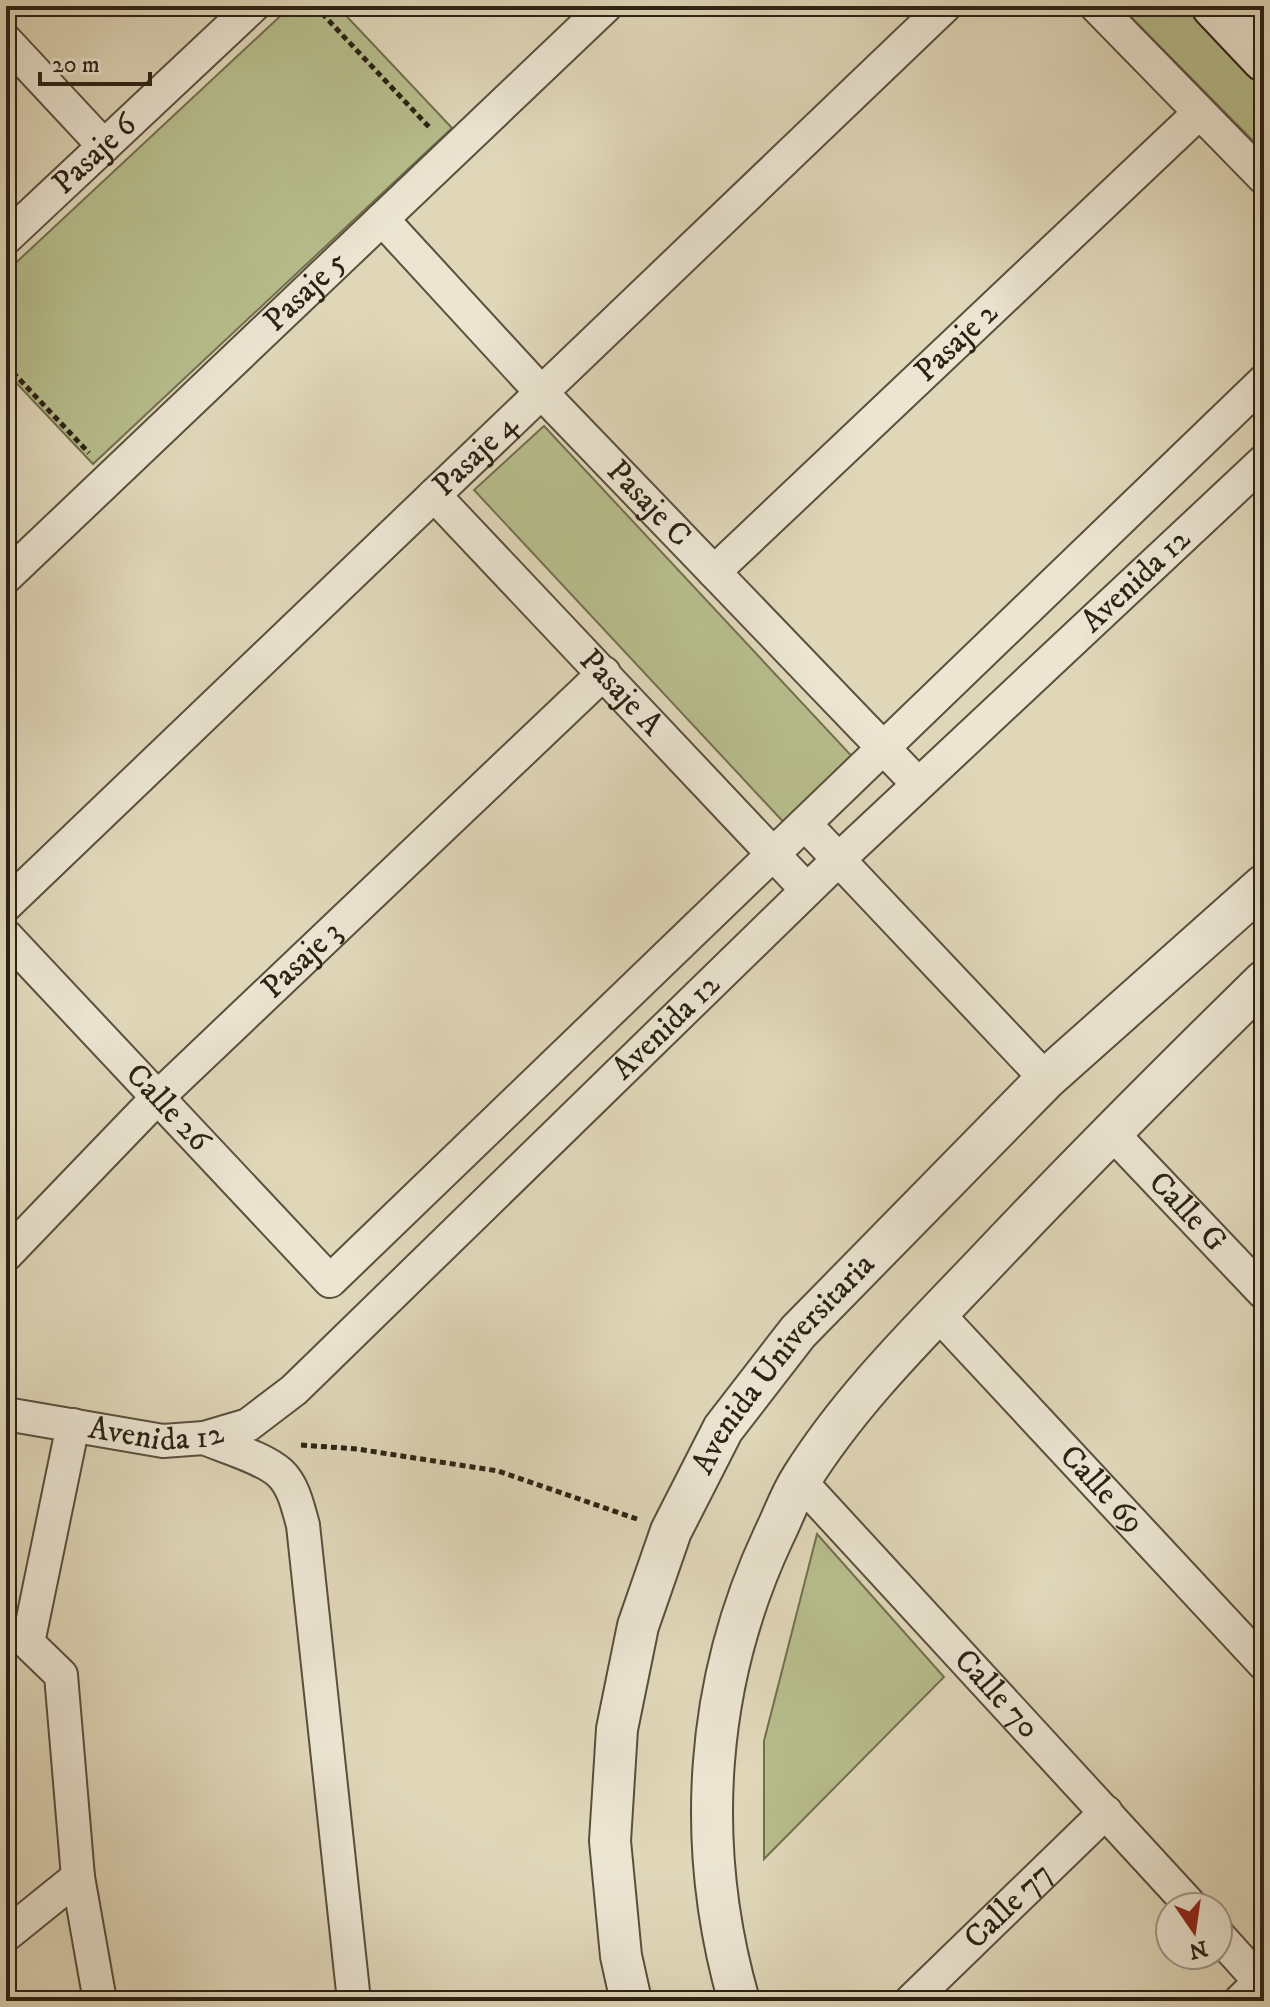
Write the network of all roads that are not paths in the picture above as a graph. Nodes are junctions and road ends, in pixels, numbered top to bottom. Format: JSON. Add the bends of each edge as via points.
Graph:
{"nodes":[{"id":1,"x":253,"y":6,"type":"edge"},
{"id":2,"x":606,"y":6,"type":"edge"},
{"id":3,"x":945,"y":6,"type":"edge"},
{"id":4,"x":1096,"y":6,"type":"edge"},
{"id":5,"x":1214,"y":6,"type":"edge"},
{"id":6,"x":6,"y":41,"type":"edge"},
{"id":7,"x":1264,"y":59,"type":"edge"},
{"id":8,"x":1199,"y":113,"type":"junction"},
{"id":9,"x":104,"y":146,"type":"junction"},
{"id":10,"x":1264,"y":178,"type":"edge"},
{"id":11,"x":382,"y":219,"type":"junction"},
{"id":12,"x":6,"y":238,"type":"edge"},
{"id":13,"x":1264,"y":381,"type":"edge"},
{"id":14,"x":541,"y":392,"type":"junction"},
{"id":15,"x":1264,"y":461,"type":"edge"},
{"id":16,"x":434,"y":495,"type":"junction"},
{"id":17,"x":714,"y":572,"type":"junction"},
{"id":18,"x":6,"y":577,"type":"edge"},
{"id":19,"x":604,"y":673,"type":"junction"},
{"id":20,"x":883,"y":748,"type":"junction"},
{"id":21,"x":918,"y":784,"type":"junction"},
{"id":22,"x":805,"y":824,"type":"junction"},
{"id":23,"x":774,"y":854,"type":"junction"},
{"id":24,"x":838,"y":860,"type":"junction"},
{"id":25,"x":1264,"y":885,"type":"edge"},
{"id":26,"x":807,"y":890,"type":"junction"},
{"id":27,"x":6,"y":905,"type":"edge"},
{"id":28,"x":6,"y":936,"type":"edge"},
{"id":29,"x":1264,"y":981,"type":"edge"},
{"id":30,"x":1046,"y":1079,"type":"junction"},
{"id":31,"x":158,"y":1097,"type":"junction"},
{"id":32,"x":1110,"y":1131,"type":"junction"},
{"id":33,"x":6,"y":1255,"type":"edge"},
{"id":34,"x":330,"y":1281,"type":"joint"},
{"id":35,"x":1264,"y":1293,"type":"edge"},
{"id":36,"x":938,"y":1314,"type":"junction"},
{"id":37,"x":6,"y":1414,"type":"edge"},
{"id":38,"x":73,"y":1425,"type":"junction"},
{"id":39,"x":204,"y":1438,"type":"junction"},
{"id":40,"x":800,"y":1481,"type":"junction"},
{"id":41,"x":17,"y":1642,"type":"edge"},
{"id":42,"x":1264,"y":1664,"type":"edge"},
{"id":43,"x":1106,"y":1812,"type":"junction"},
{"id":44,"x":78,"y":1877,"type":"junction"},
{"id":45,"x":1178,"y":1891,"type":"edge"},
{"id":46,"x":6,"y":1935,"type":"edge"},
{"id":47,"x":1234,"y":1956,"type":"edge"},
{"id":48,"x":1257,"y":1987,"type":"edge"},
{"id":49,"x":100,"y":2001,"type":"edge"},
{"id":50,"x":354,"y":2001,"type":"edge"},
{"id":51,"x":631,"y":2001,"type":"edge"},
{"id":52,"x":739,"y":2001,"type":"edge"},
{"id":53,"x":911,"y":2001,"type":"edge"}],
"edges":[{"from":1,"to":9,"type":"street","name":"Pasaje 6"},
{"from":2,"to":11,"type":"street","name":"Pasaje 5"},
{"from":3,"to":14,"type":"street","name":"Pasaje 4"},
{"from":4,"to":8,"type":"street"},
{"from":5,"to":7,"type":"main road"},
{"from":6,"to":9,"type":"street"},
{"from":8,"to":10,"type":"street"},
{"from":8,"to":17,"type":"street","name":"Pasaje 2"},
{"from":9,"to":12,"type":"street","name":"Pasaje 6"},
{"from":11,"to":14,"type":"street","name":"Pasaje C"},
{"from":11,"to":18,"type":"street","name":"Pasaje 5"},
{"from":13,"to":20,"type":"street","name":"Avenida 12"},
{"from":14,"to":16,"type":"street","name":"Pasaje 4"},
{"from":14,"to":17,"type":"street","name":"Pasaje C"},
{"from":15,"to":21,"type":"street","name":"Avenida 12"},
{"from":16,"to":19,"type":"street","name":"Pasaje A"},
{"from":16,"to":27,"type":"street","name":"Pasaje 4"},
{"from":17,"to":20,"type":"street","name":"Pasaje C"},
{"from":19,"to":23,"type":"street","name":"Pasaje A"},
{"from":19,"to":31,"type":"street","name":"Pasaje 3"},
{"from":20,"to":21,"type":"street","name":"Pasaje C"},
{"from":20,"to":22,"type":"street","name":"Avenida 12"},
{"from":21,"to":24,"type":"street","name":"Avenida 12"},
{"from":22,"to":23,"type":"street","name":"Avenida 12"},
{"from":22,"to":24,"type":"street"},
{"from":23,"to":26,"type":"street","name":"Pasaje A"},
{"from":23,"to":34,"type":"street","name":"Avenida 12"},
{"from":24,"to":26,"type":"street","name":"Avenida 12"},
{"from":24,"to":30,"type":"street"},
{"from":25,"to":30,"type":"street","name":"Avenida Universitaria"},
{"from":26,"to":39,"type":"street","name":"Avenida 12","via":[[294,1390],[248,1425]]},
{"from":28,"to":31,"type":"street","name":"Calle 26"},
{"from":29,"to":32,"type":"street"},
{"from":30,"to":51,"type":"street","name":"Avenida Universitaria","via":[[798,1332],[723,1429],[671,1531],[638,1626],[617,1729],[610,1841],[621,1956]]},
{"from":31,"to":33,"type":"street","name":"Pasaje 3"},
{"from":31,"to":34,"type":"street","name":"Calle 26"},
{"from":32,"to":35,"type":"street","name":"Calle G"},
{"from":32,"to":36,"type":"street"},
{"from":36,"to":40,"type":"street","via":[[858,1400]]},
{"from":36,"to":42,"type":"street","name":"Calle 69"},
{"from":37,"to":38,"type":"street","name":"Avenida 12"},
{"from":38,"to":39,"type":"street","name":"Avenida 12","via":[[163,1441]]},
{"from":38,"to":41,"type":"street"},
{"from":39,"to":50,"type":"street","via":[[280,1472],[295,1496],[303,1525]]},
{"from":40,"to":43,"type":"street","name":"Calle 70"},
{"from":40,"to":52,"type":"street","via":[[753,1580],[725,1672],[712,1770],[712,1865]]},
{"from":41,"to":44,"type":"street","via":[[61,1675]]},
{"from":43,"to":45,"type":"street","name":"Calle 70"},
{"from":43,"to":53,"type":"street","name":"Calle 77"},
{"from":44,"to":46,"type":"street"},
{"from":44,"to":49,"type":"street"},
{"from":47,"to":48,"type":"street"}]}
